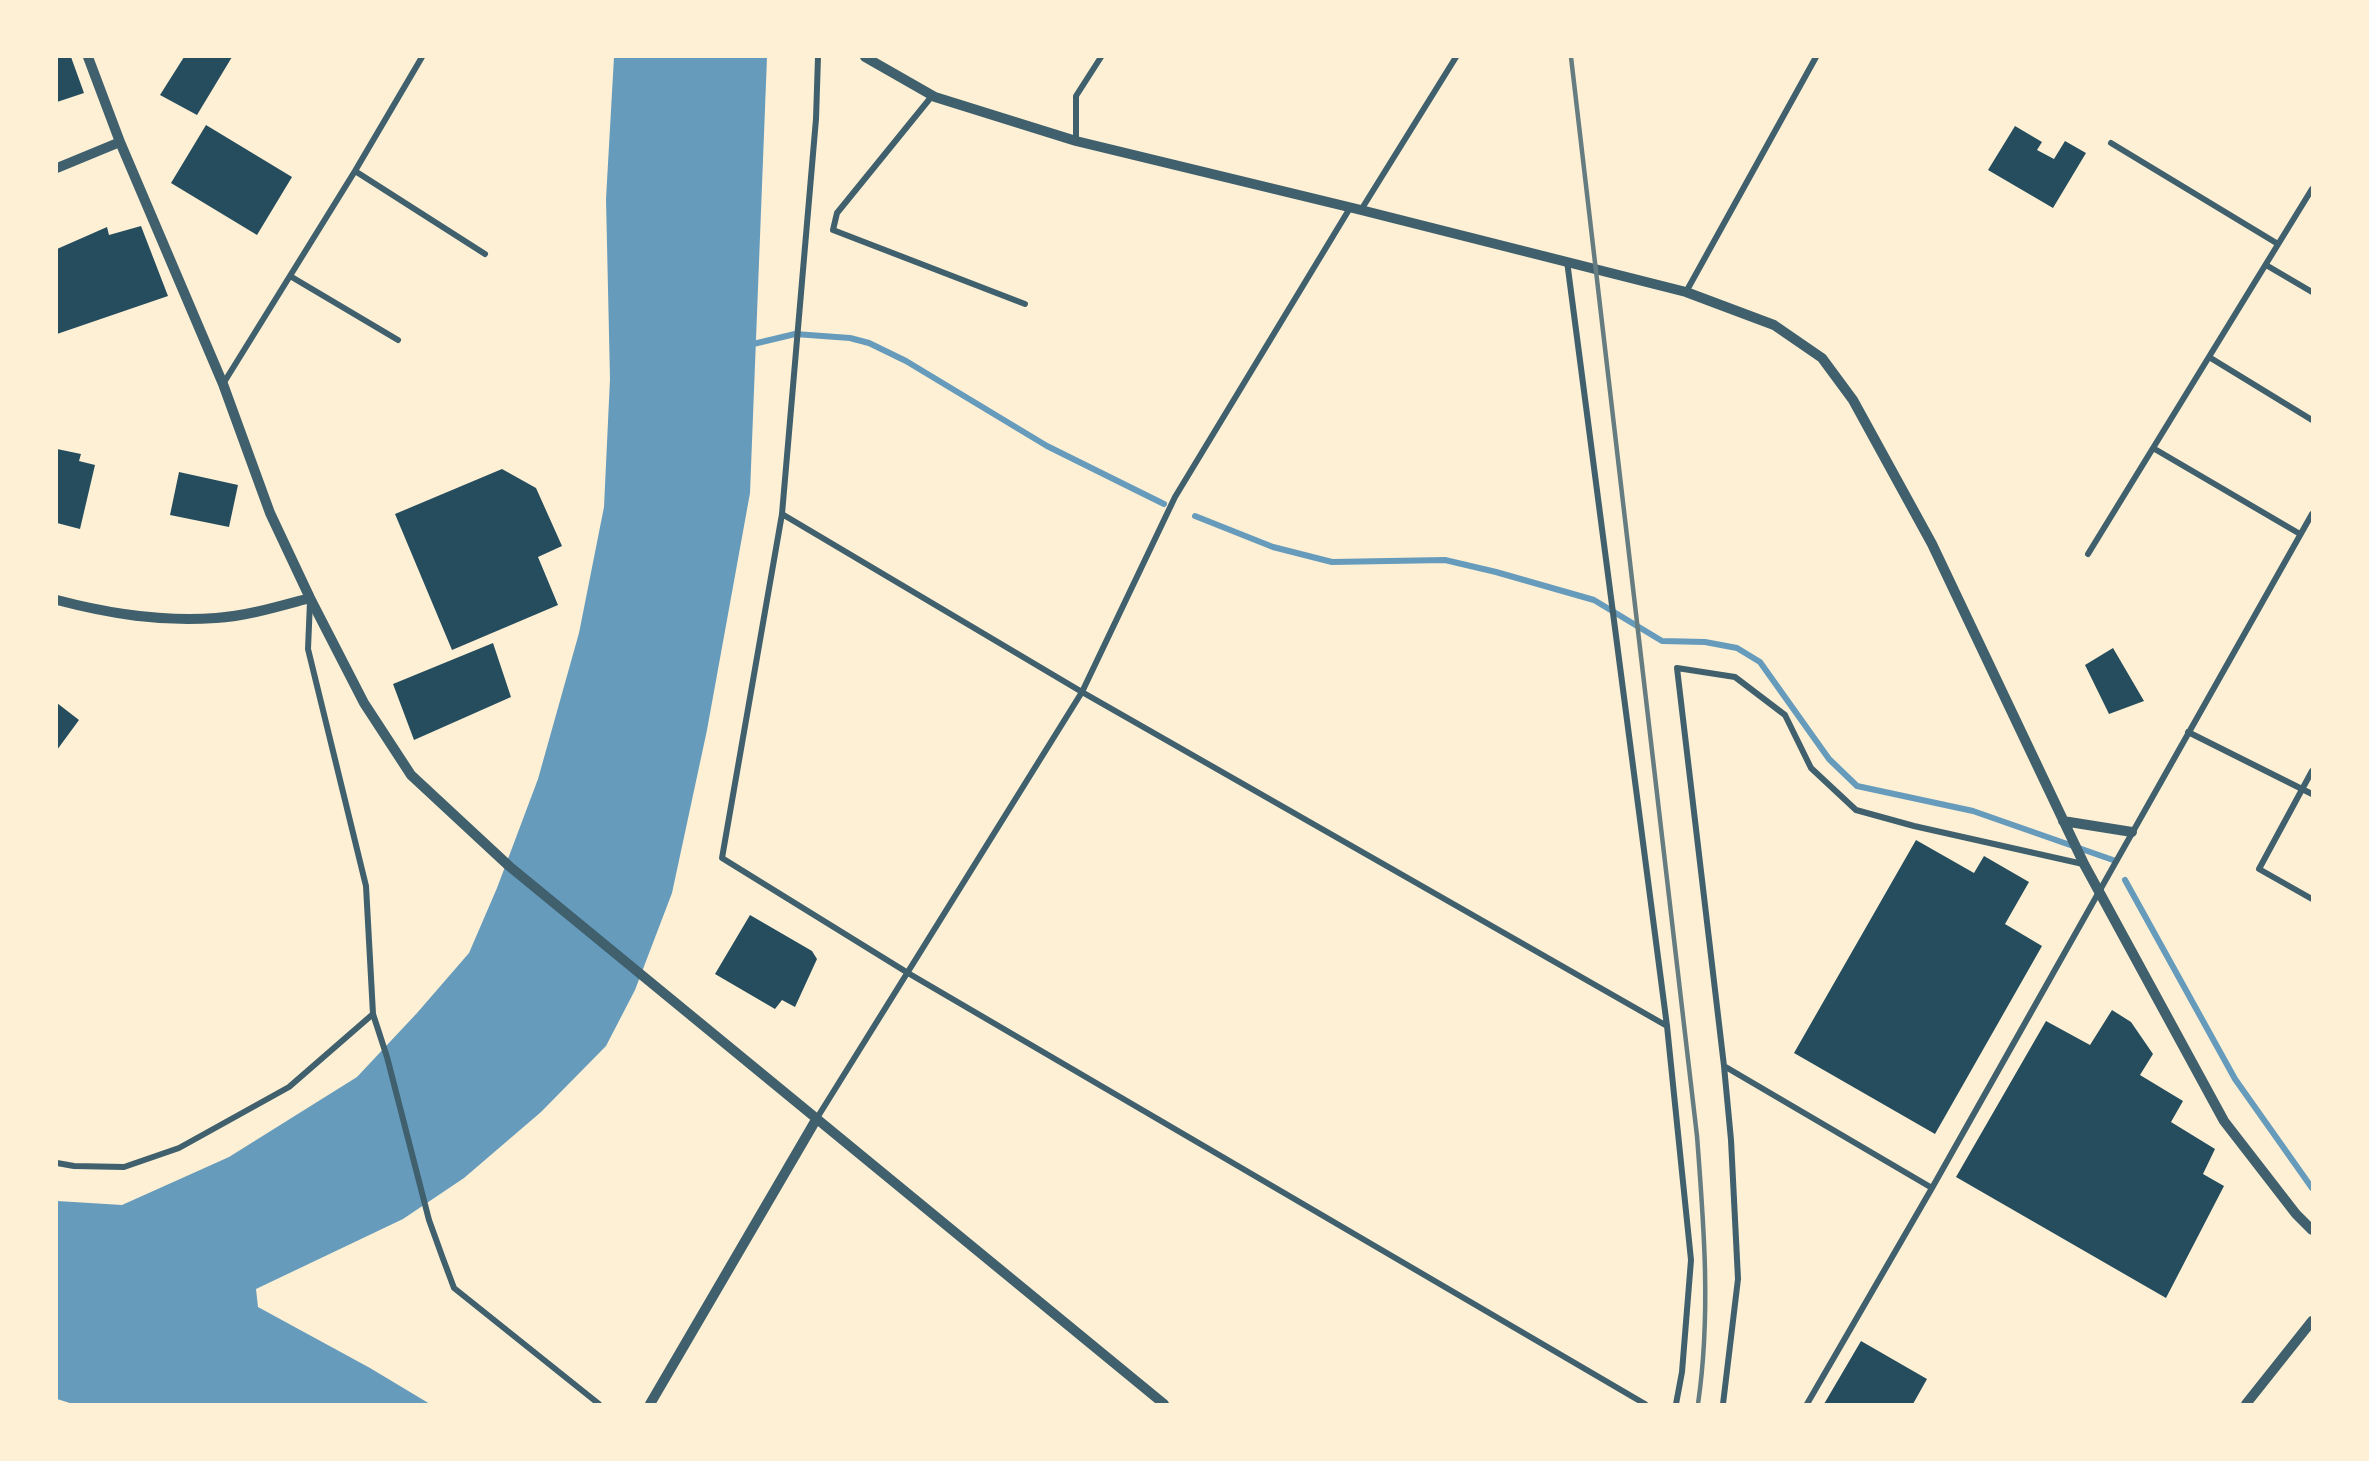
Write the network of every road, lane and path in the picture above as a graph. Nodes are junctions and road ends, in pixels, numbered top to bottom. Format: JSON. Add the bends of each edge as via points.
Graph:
{"nodes":[{"id":1,"x":88,"y":57,"type":"edge"},
{"id":2,"x":422,"y":57,"type":"edge"},
{"id":3,"x":818,"y":57,"type":"edge"},
{"id":4,"x":865,"y":57,"type":"edge"},
{"id":5,"x":1101,"y":57,"type":"edge"},
{"id":6,"x":1456,"y":57,"type":"edge"},
{"id":7,"x":1816,"y":57,"type":"edge"},
{"id":8,"x":932,"y":96,"type":"junction"},
{"id":9,"x":1076,"y":141,"type":"junction"},
{"id":10,"x":120,"y":142,"type":"junction"},
{"id":11,"x":2111,"y":143,"type":"dead end"},
{"id":12,"x":57,"y":168,"type":"edge"},
{"id":13,"x":356,"y":171,"type":"junction"},
{"id":14,"x":2312,"y":189,"type":"edge"},
{"id":15,"x":1355,"y":209,"type":"junction"},
{"id":16,"x":2278,"y":244,"type":"junction"},
{"id":17,"x":485,"y":254,"type":"dead end"},
{"id":18,"x":1567,"y":261,"type":"junction"},
{"id":19,"x":2266,"y":265,"type":"junction"},
{"id":20,"x":290,"y":276,"type":"junction"},
{"id":21,"x":1686,"y":292,"type":"junction"},
{"id":22,"x":2312,"y":292,"type":"edge"},
{"id":23,"x":1025,"y":304,"type":"dead end"},
{"id":24,"x":398,"y":340,"type":"dead end"},
{"id":25,"x":2209,"y":357,"type":"junction"},
{"id":26,"x":223,"y":384,"type":"junction"},
{"id":27,"x":2312,"y":420,"type":"edge"},
{"id":28,"x":2153,"y":448,"type":"junction"},
{"id":29,"x":782,"y":514,"type":"junction"},
{"id":30,"x":2312,"y":514,"type":"edge"},
{"id":31,"x":2301,"y":534,"type":"junction"},
{"id":32,"x":2088,"y":554,"type":"dead end"},
{"id":33,"x":310,"y":598,"type":"junction"},
{"id":34,"x":57,"y":600,"type":"edge"},
{"id":35,"x":1082,"y":692,"type":"junction"},
{"id":36,"x":2188,"y":732,"type":"junction"},
{"id":37,"x":2312,"y":771,"type":"edge"},
{"id":38,"x":2302,"y":790,"type":"junction"},
{"id":39,"x":2312,"y":794,"type":"edge"},
{"id":40,"x":2066,"y":826,"type":"junction"},
{"id":41,"x":2132,"y":832,"type":"junction"},
{"id":42,"x":2084,"y":864,"type":"junction"},
{"id":43,"x":2099,"y":891,"type":"junction"},
{"id":44,"x":2312,"y":898,"type":"edge"},
{"id":45,"x":908,"y":974,"type":"junction"},
{"id":46,"x":373,"y":1014,"type":"junction"},
{"id":47,"x":1666,"y":1026,"type":"junction"},
{"id":48,"x":1724,"y":1066,"type":"junction"},
{"id":49,"x":817,"y":1118,"type":"junction"},
{"id":50,"x":57,"y":1163,"type":"edge"},
{"id":51,"x":1932,"y":1188,"type":"junction"},
{"id":52,"x":2312,"y":1230,"type":"edge"},
{"id":53,"x":2312,"y":1321,"type":"edge"},
{"id":54,"x":599,"y":1404,"type":"edge"},
{"id":55,"x":650,"y":1404,"type":"edge"},
{"id":56,"x":1164,"y":1404,"type":"edge"},
{"id":57,"x":1645,"y":1404,"type":"edge"},
{"id":58,"x":1677,"y":1404,"type":"edge"},
{"id":59,"x":1723,"y":1404,"type":"edge"},
{"id":60,"x":1807,"y":1404,"type":"edge"},
{"id":61,"x":2246,"y":1404,"type":"edge"}],
"edges":[{"from":1,"to":10,"type":"street"},
{"from":2,"to":13,"type":"street"},
{"from":3,"to":29,"type":"street"},
{"from":4,"to":8,"type":"street"},
{"from":5,"to":9,"type":"street","via":[[1076,96]]},
{"from":6,"to":15,"type":"street"},
{"from":7,"to":21,"type":"street"},
{"from":8,"to":9,"type":"street"},
{"from":8,"to":23,"type":"street","via":[[837,213],[833,230]]},
{"from":9,"to":15,"type":"street"},
{"from":10,"to":12,"type":"street"},
{"from":10,"to":26,"type":"street"},
{"from":11,"to":16,"type":"street"},
{"from":13,"to":17,"type":"street"},
{"from":13,"to":20,"type":"street"},
{"from":14,"to":16,"type":"street"},
{"from":15,"to":18,"type":"street"},
{"from":15,"to":35,"type":"street","via":[[1175,497]]},
{"from":16,"to":19,"type":"street"},
{"from":18,"to":21,"type":"street"},
{"from":18,"to":47,"type":"street"},
{"from":19,"to":22,"type":"street"},
{"from":19,"to":25,"type":"street"},
{"from":20,"to":24,"type":"street"},
{"from":20,"to":26,"type":"street"},
{"from":21,"to":40,"type":"street","via":[[1774,325],[1822,358],[1853,400],[1932,544]]},
{"from":25,"to":27,"type":"street"},
{"from":25,"to":28,"type":"street"},
{"from":26,"to":33,"type":"street","via":[[270,513]]},
{"from":28,"to":31,"type":"street"},
{"from":28,"to":32,"type":"street"},
{"from":29,"to":35,"type":"street"},
{"from":29,"to":45,"type":"street","via":[[722,858]]},
{"from":30,"to":31,"type":"street"},
{"from":31,"to":36,"type":"street"},
{"from":33,"to":34,"type":"street","via":[[218,618],[162,620],[101,612]]},
{"from":33,"to":46,"type":"street","via":[[308,649],[366,886]]},
{"from":33,"to":49,"type":"street","via":[[364,703],[411,776],[509,866]]},
{"from":35,"to":45,"type":"street"},
{"from":35,"to":47,"type":"street"},
{"from":36,"to":38,"type":"street"},
{"from":36,"to":41,"type":"street"},
{"from":37,"to":38,"type":"street"},
{"from":38,"to":39,"type":"street"},
{"from":38,"to":44,"type":"street","via":[[2259,869]]},
{"from":40,"to":41,"type":"street"},
{"from":40,"to":42,"type":"street"},
{"from":41,"to":43,"type":"street"},
{"from":42,"to":43,"type":"street"},
{"from":42,"to":48,"type":"street","via":[[1856,810],[1811,768],[1785,715],[1734,677],[1677,668]]},
{"from":43,"to":51,"type":"street"},
{"from":43,"to":52,"type":"street","via":[[2224,1121]]},
{"from":45,"to":49,"type":"street"},
{"from":45,"to":57,"type":"street"},
{"from":46,"to":50,"type":"street","via":[[289,1087],[179,1148],[124,1167]]},
{"from":46,"to":54,"type":"street","via":[[429,1220],[454,1288]]},
{"from":47,"to":58,"type":"street","via":[[1691,1260]]},
{"from":48,"to":51,"type":"street"},
{"from":48,"to":59,"type":"street","via":[[1738,1279]]},
{"from":49,"to":55,"type":"street"},
{"from":49,"to":56,"type":"street"},
{"from":51,"to":60,"type":"street"},
{"from":53,"to":61,"type":"street"}]}
